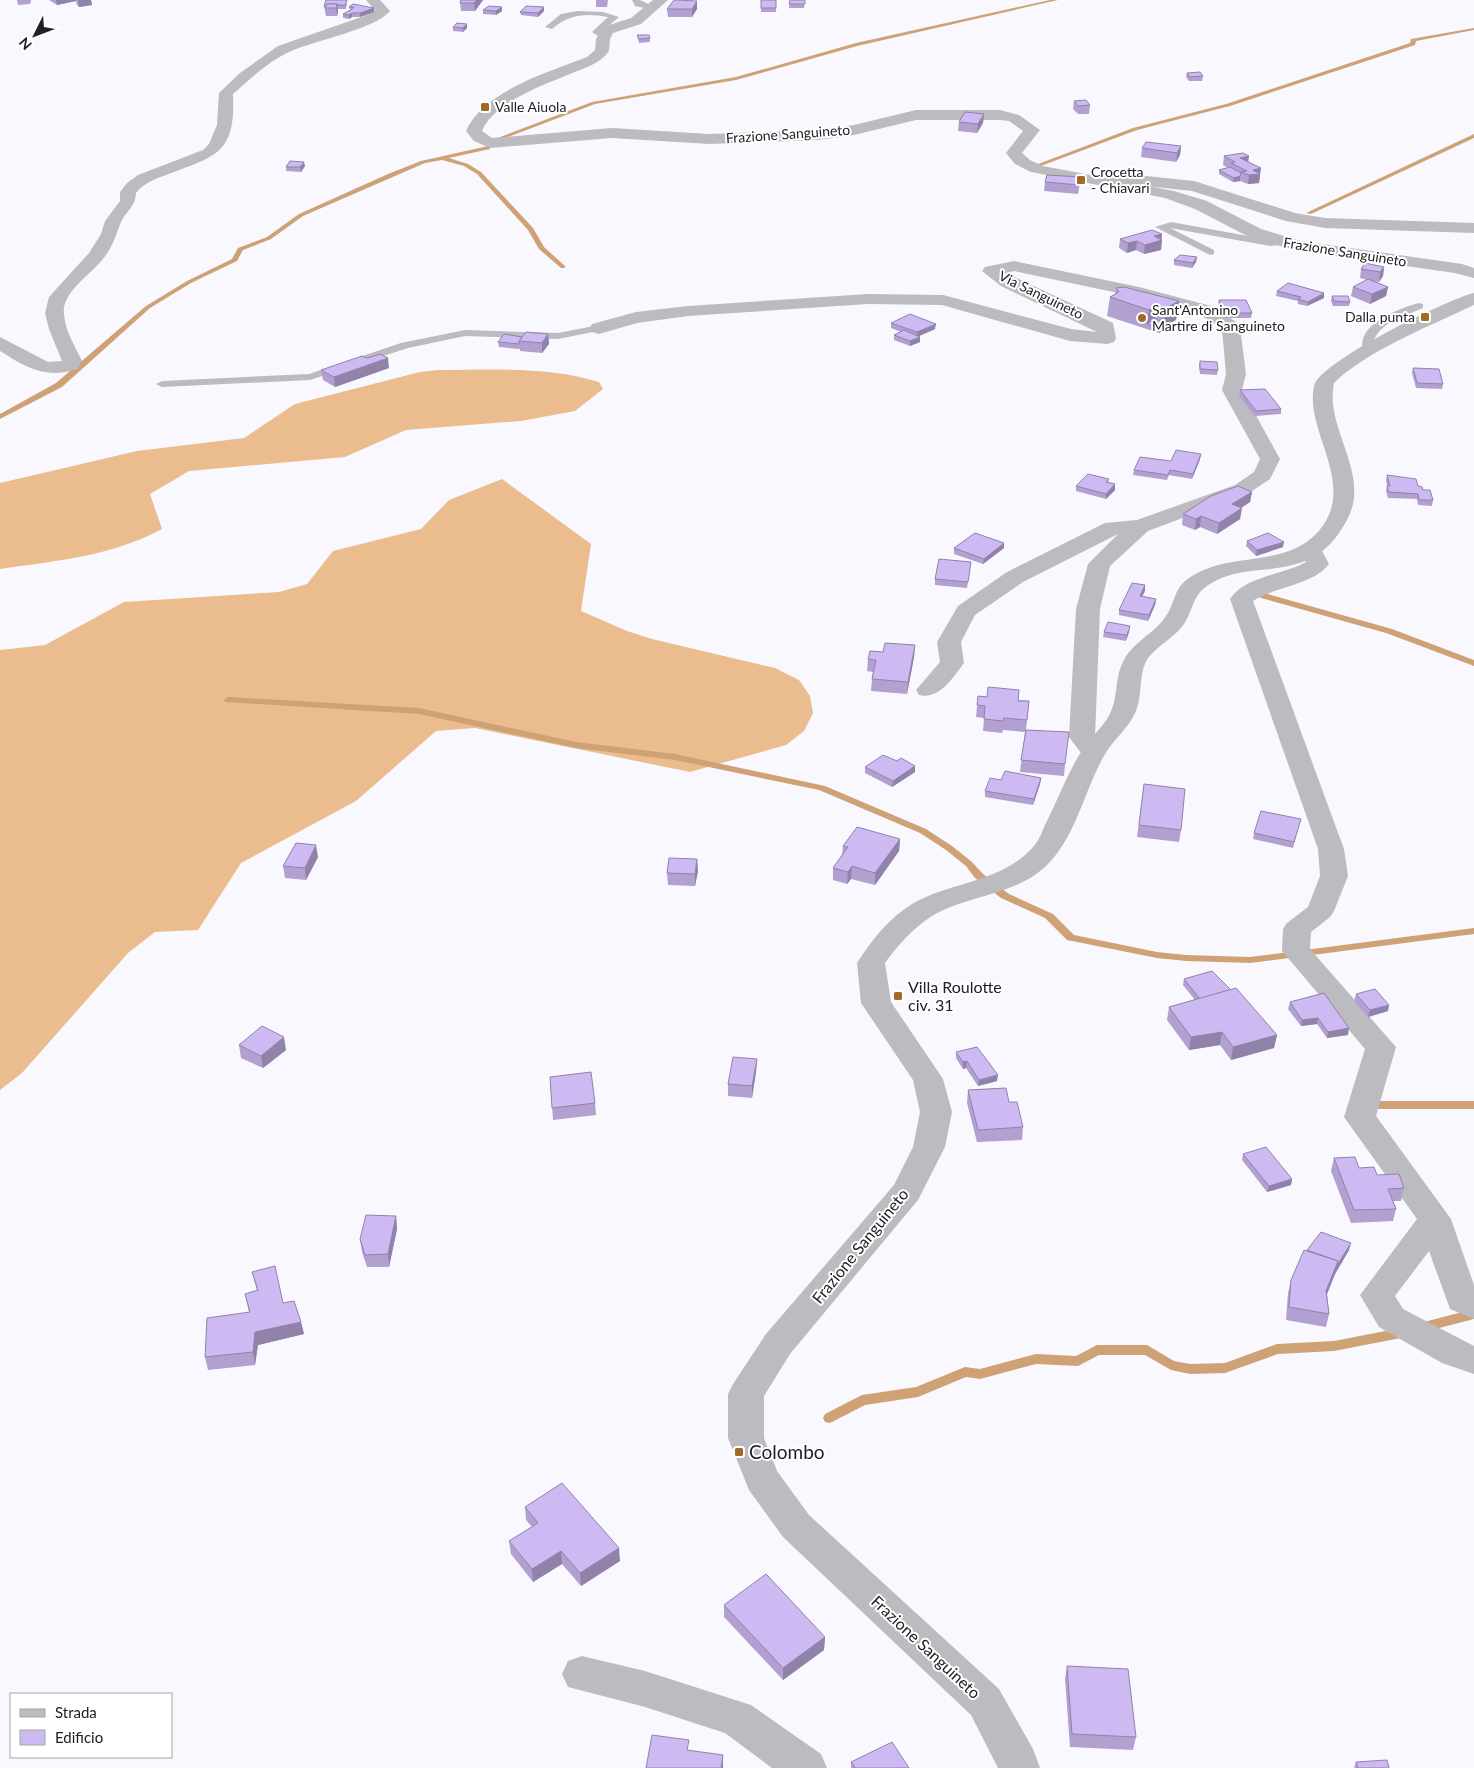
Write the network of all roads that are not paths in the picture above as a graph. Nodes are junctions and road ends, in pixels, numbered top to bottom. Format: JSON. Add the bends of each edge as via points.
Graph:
{"nodes":[{"id":1,"x":373,"y":0,"type":"edge"},
{"id":2,"x":636,"y":0,"type":"edge"},
{"id":3,"x":657,"y":4,"type":"edge"},
{"id":4,"x":549,"y":27,"type":"dead end"},
{"id":5,"x":604,"y":38,"type":"junction"},
{"id":6,"x":1109,"y":182,"type":"junction"},
{"id":7,"x":1474,"y":228,"type":"edge"},
{"id":8,"x":1282,"y":242,"type":"junction"},
{"id":9,"x":1210,"y":252,"type":"dead end"},
{"id":10,"x":1474,"y":273,"type":"edge"},
{"id":11,"x":1474,"y":298,"type":"edge"},
{"id":12,"x":1419,"y":306,"type":"dead end"},
{"id":13,"x":599,"y":328,"type":"joint"},
{"id":14,"x":0,"y":343,"type":"edge"},
{"id":15,"x":1369,"y":351,"type":"junction"},
{"id":16,"x":162,"y":384,"type":"dead end"},
{"id":17,"x":1140,"y":526,"type":"junction"},
{"id":18,"x":1311,"y":550,"type":"junction"},
{"id":19,"x":928,"y":690,"type":"dead end"},
{"id":20,"x":1093,"y":752,"type":"junction"},
{"id":21,"x":1435,"y":1219,"type":"junction"},
{"id":22,"x":1474,"y":1306,"type":"edge"},
{"id":23,"x":1474,"y":1360,"type":"edge"},
{"id":24,"x":582,"y":1674,"type":"dead end"},
{"id":25,"x":806,"y":1768,"type":"edge"},
{"id":26,"x":1019,"y":1768,"type":"edge"}],
"edges":[{"from":1,"to":14,"type":"street","via":[[383,11],[372,18],[283,49],[226,93],[227,118],[217,145],[209,153],[144,178],[128,192],[128,201],[112,221],[110,234],[96,256],[58,297],[54,313],[72,361],[70,365],[58,369],[45,368]]},
{"from":2,"to":3,"type":"lane","via":[[638,4]]},
{"from":3,"to":5,"type":"street","via":[[636,20],[608,30]]},
{"from":4,"to":5,"type":"lane","via":[[558,19],[573,14],[615,16],[596,32]]},
{"from":5,"to":6,"type":"street","name":"Frazione Sanguineto","via":[[602,51],[592,60],[486,111],[474,124],[479,138],[490,144],[503,144],[612,133],[689,139],[808,135],[854,130],[916,115],[1000,115],[1014,118],[1032,130],[1014,153],[1029,167]]},
{"from":6,"to":7,"type":"street","via":[[1137,180],[1194,186],[1292,217],[1325,222]]},
{"from":6,"to":8,"type":"street","name":"Frazione Sanguineto","via":[[1168,194]]},
{"from":8,"to":9,"type":"lane","via":[[1270,243],[1171,225],[1160,227]]},
{"from":8,"to":10,"type":"street","name":"Frazione Sanguineto"},
{"from":11,"to":15,"type":"street","name":"Frazione Sanguineto"},
{"from":12,"to":15,"type":"lane","via":[[1373,329],[1366,344]]},
{"from":13,"to":16,"type":"lane","via":[[558,336],[465,333],[405,345],[310,377]]},
{"from":13,"to":17,"type":"street","name":"Via Sanguineto","via":[[636,318],[688,311],[868,299],[943,300],[1070,335],[1107,338],[1106,327],[1007,282],[991,271],[1014,266],[1205,310],[1231,327],[1236,374],[1232,390],[1270,459],[1263,475],[1242,489]]},
{"from":15,"to":18,"type":"street","name":"Frazione Sanguineto","via":[[1325,381],[1322,393],[1343,470],[1345,497],[1326,536]]},
{"from":17,"to":19,"type":"street","name":"Via Sanguineto","via":[[1113,528],[1076,545],[1015,577],[966,611],[949,642],[952,663]]},
{"from":17,"to":20,"type":"street","name":"Via Sanguineto","via":[[1099,564],[1088,609],[1082,736]]},
{"from":18,"to":20,"type":"street","name":"Frazione Sanguineto","via":[[1283,562],[1222,572],[1194,585],[1184,595],[1179,615],[1136,660],[1125,710]]},
{"from":18,"to":21,"type":"street","via":[[1318,564],[1305,573],[1254,588],[1241,599],[1331,849],[1334,876],[1320,911],[1297,929],[1296,951],[1380,1047],[1360,1117]]},
{"from":20,"to":26,"type":"street","name":"Frazione Sanguineto","via":[[1047,848],[1020,873],[993,886],[930,906],[891,935],[871,963],[876,1003],[928,1079],[936,1112],[930,1148],[907,1192],[778,1344],[746,1394],[746,1438],[762,1479],[796,1526],[985,1702]]},
{"from":21,"to":22,"type":"street","via":[[1462,1300]]},
{"from":21,"to":23,"type":"street","via":[[1378,1295],[1392,1318],[1454,1353]]},
{"from":24,"to":25,"type":"street","via":[[645,1689],[737,1718]]}]}
